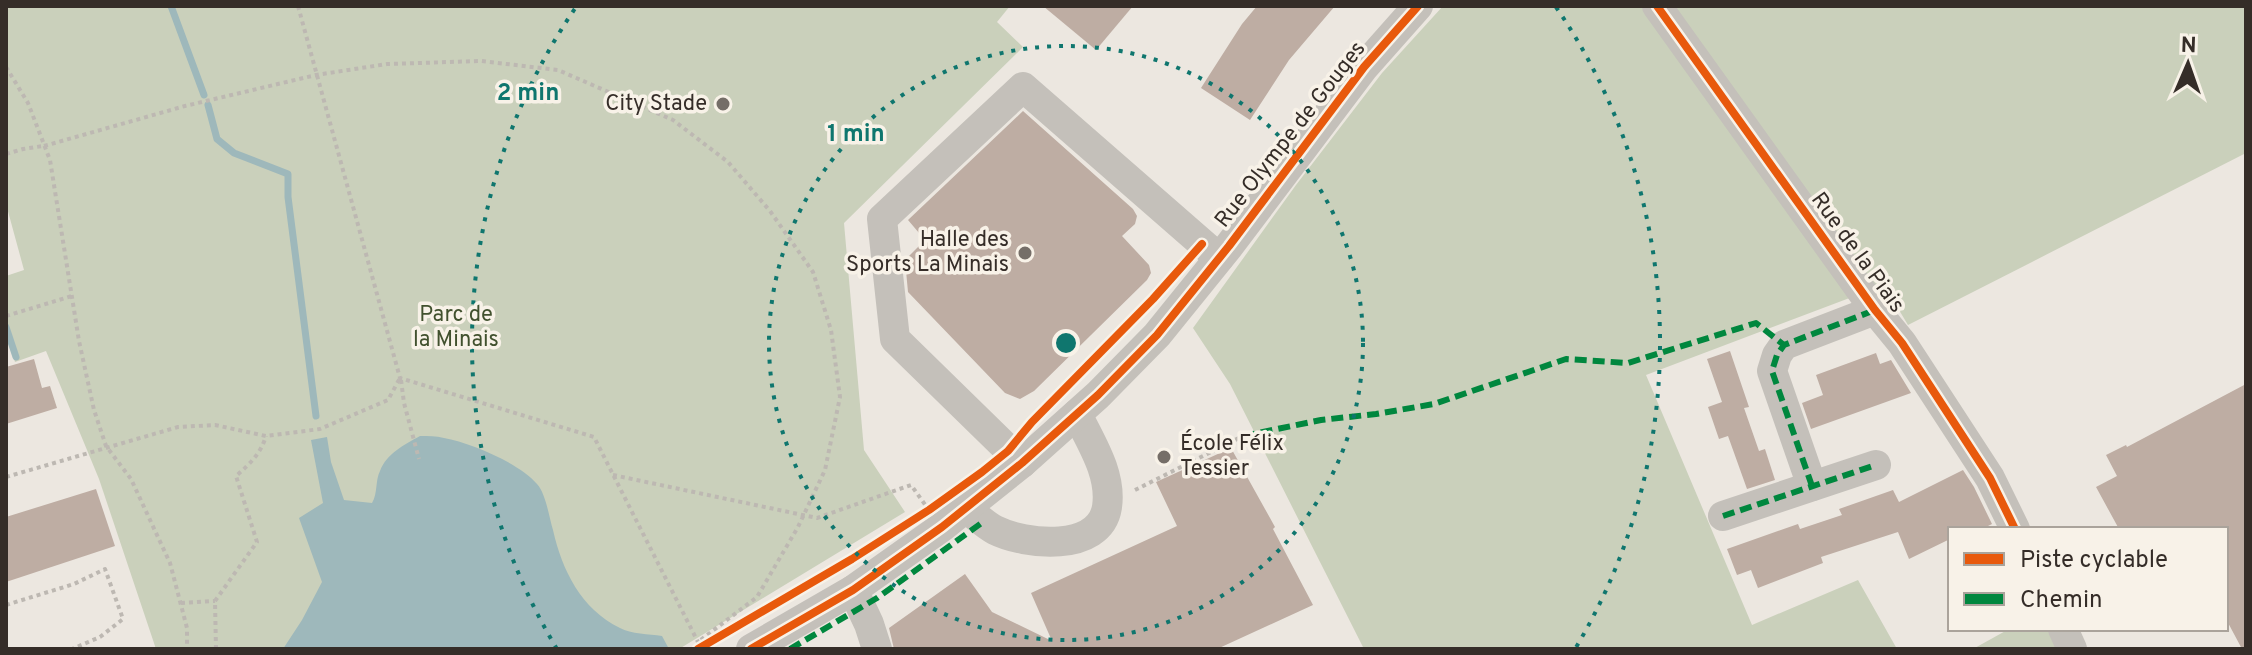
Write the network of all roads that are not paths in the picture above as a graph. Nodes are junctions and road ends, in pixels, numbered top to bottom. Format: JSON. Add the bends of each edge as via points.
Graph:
{"nodes":[{"id":1,"x":1418,"y":6,"type":"edge"},
{"id":2,"x":1657,"y":6,"type":"edge"},
{"id":3,"x":1219,"y":258,"type":"junction"},
{"id":4,"x":1875,"y":310,"type":"junction"},
{"id":5,"x":1077,"y":414,"type":"junction"},
{"id":6,"x":1022,"y":463,"type":"junction"},
{"id":7,"x":1876,"y":465,"type":"dead end"},
{"id":8,"x":1812,"y":486,"type":"junction"},
{"id":9,"x":966,"y":508,"type":"junction"},
{"id":10,"x":1723,"y":516,"type":"dead end"},
{"id":11,"x":2014,"y":527,"type":"edge"},
{"id":12,"x":853,"y":590,"type":"junction"},
{"id":13,"x":751,"y":649,"type":"edge"},
{"id":14,"x":877,"y":649,"type":"edge"}],
"edges":[{"from":1,"to":3,"type":"street","name":"Rue Olympe de Gouges","via":[[1364,67]]},
{"from":2,"to":4,"type":"street","name":"Rue de la Piais"},
{"from":3,"to":5,"type":"street","name":"Rue Olympe de Gouges","via":[[1157,335]]},
{"from":3,"to":6,"type":"street","via":[[1023,87],[882,219],[895,339]]},
{"from":4,"to":8,"type":"street","via":[[1784,345],[1777,355],[1772,371]]},
{"from":4,"to":11,"type":"street","name":"Rue de la Piais","via":[[1990,478]]},
{"from":5,"to":6,"type":"street","name":"Rue Olympe de Gouges"},
{"from":5,"to":9,"type":"street","via":[[1103,467],[1108,504],[1095,529],[1084,537],[1057,541],[1017,538],[994,530]]},
{"from":6,"to":9,"type":"street","name":"Rue Olympe de Gouges"},
{"from":7,"to":8,"type":"street"},
{"from":8,"to":10,"type":"street"},
{"from":9,"to":12,"type":"street","name":"Rue Olympe de Gouges"},
{"from":12,"to":13,"type":"street","name":"Rue Olympe de Gouges"},
{"from":12,"to":14,"type":"street"}]}
